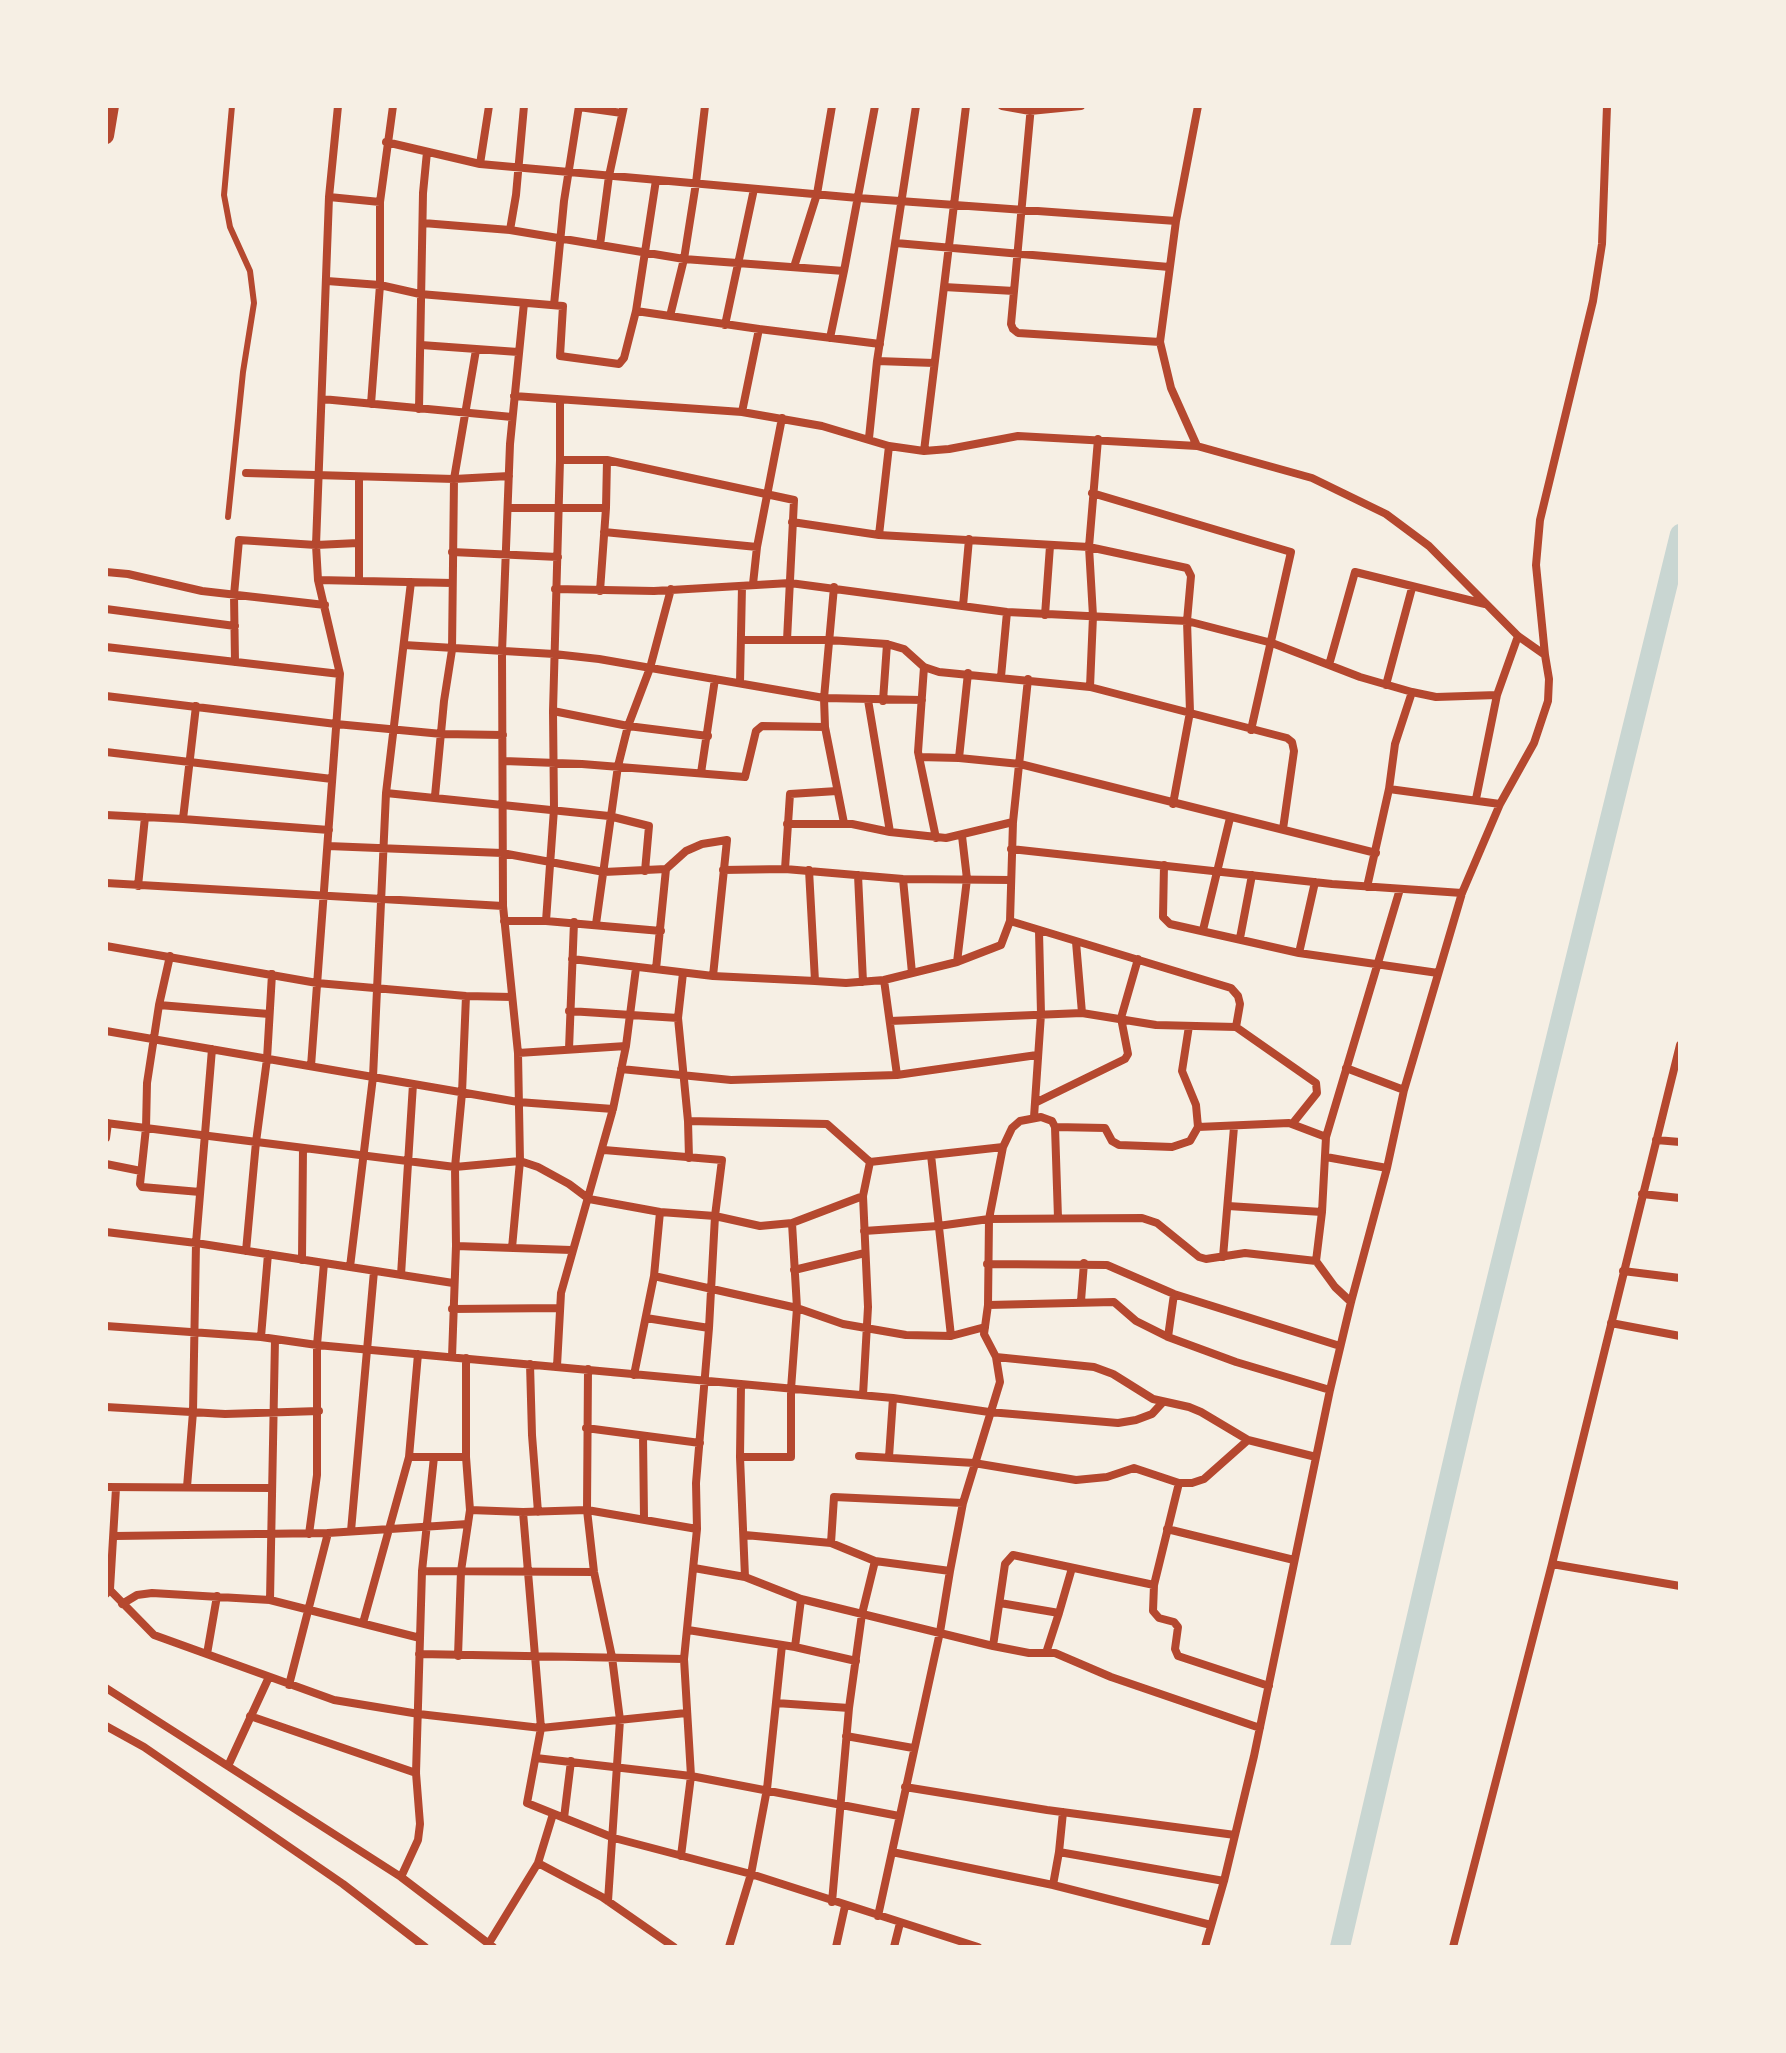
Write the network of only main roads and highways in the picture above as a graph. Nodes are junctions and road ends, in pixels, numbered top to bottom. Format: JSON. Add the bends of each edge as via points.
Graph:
{"nodes":[{"id":1,"x":111,"y":106,"type":"edge"},
{"id":2,"x":106,"y":136,"type":"edge"}],
"edges":[{"from":1,"to":2,"type":"main road"}]}
